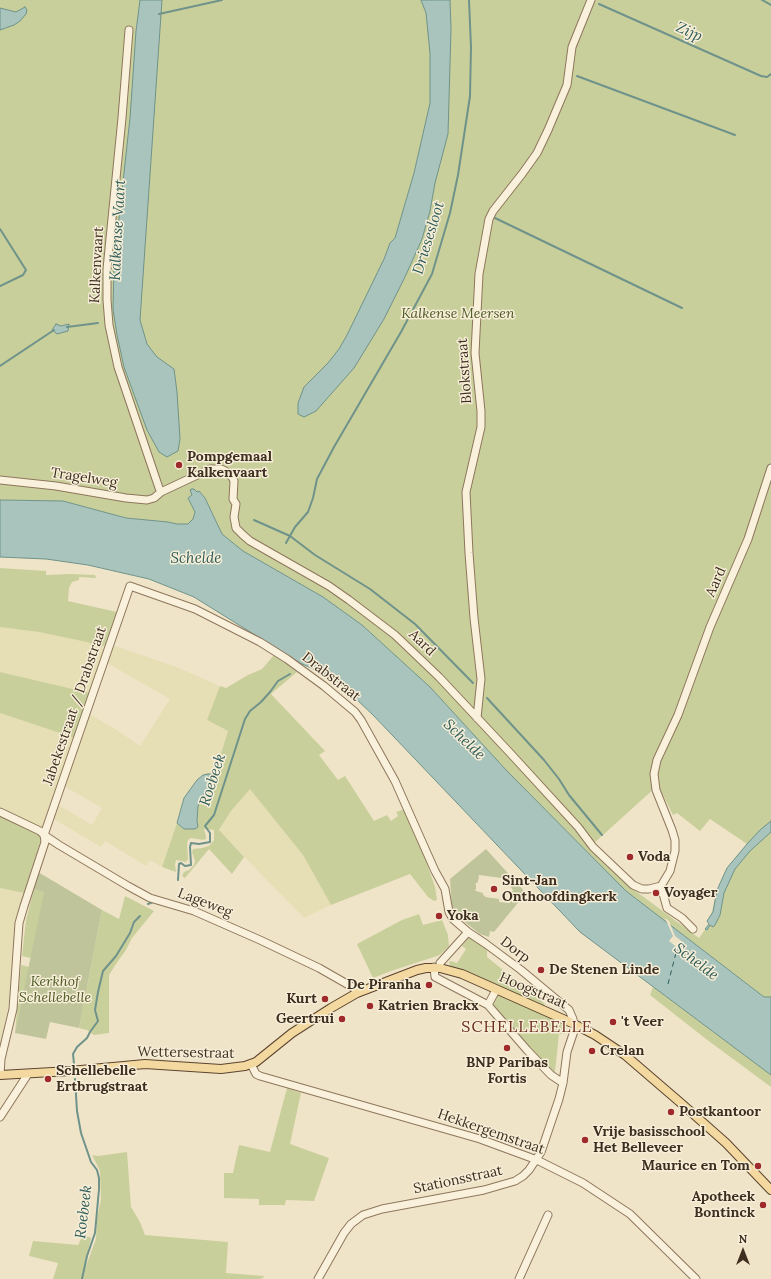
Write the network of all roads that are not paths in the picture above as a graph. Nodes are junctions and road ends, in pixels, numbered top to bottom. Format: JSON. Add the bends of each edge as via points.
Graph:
{"nodes":[{"id":1,"x":591,"y":0,"type":"edge"},
{"id":2,"x":129,"y":30,"type":"dead end"},
{"id":3,"x":771,"y":468,"type":"edge"},
{"id":4,"x":0,"y":480,"type":"edge"},
{"id":5,"x":162,"y":492,"type":"junction"},
{"id":6,"x":130,"y":586,"type":"joint"},
{"id":7,"x":477,"y":718,"type":"junction"},
{"id":8,"x":0,"y":812,"type":"edge"},
{"id":9,"x":44,"y":835,"type":"junction"},
{"id":10,"x":661,"y":886,"type":"junction"},
{"id":11,"x":693,"y":929,"type":"dead end"},
{"id":12,"x":468,"y":932,"type":"junction"},
{"id":13,"x":437,"y":968,"type":"junction"},
{"id":14,"x":417,"y":970,"type":"joint"},
{"id":15,"x":496,"y":990,"type":"junction"},
{"id":16,"x":357,"y":993,"type":"junction"},
{"id":17,"x":488,"y":1005,"type":"junction"},
{"id":18,"x":574,"y":1024,"type":"junction"},
{"id":19,"x":251,"y":1064,"type":"junction"},
{"id":20,"x":28,"y":1074,"type":"junction"},
{"id":21,"x":0,"y":1075,"type":"edge"},
{"id":22,"x":563,"y":1083,"type":"junction"},
{"id":23,"x":0,"y":1117,"type":"edge"},
{"id":24,"x":537,"y":1160,"type":"junction"},
{"id":25,"x":771,"y":1190,"type":"edge"},
{"id":26,"x":548,"y":1215,"type":"dead end"},
{"id":27,"x":318,"y":1279,"type":"edge"},
{"id":28,"x":519,"y":1279,"type":"edge"},
{"id":29,"x":696,"y":1279,"type":"edge"}],
"edges":[{"from":1,"to":7,"type":"street","name":"Blokstraat","via":[[572,47],[567,85],[548,130],[537,153],[489,219],[479,274],[475,353],[481,426],[466,492],[474,618],[481,679]]},
{"from":2,"to":5,"type":"street","name":"Kalkenvaart","via":[[107,269],[108,325],[118,368]]},
{"from":3,"to":10,"type":"street","name":"Aard","via":[[748,539],[710,627],[678,715],[657,760],[654,774],[656,790],[675,840],[670,871]]},
{"from":4,"to":5,"type":"street","name":"Tragelweg","via":[[56,486],[139,500],[154,498]]},
{"from":5,"to":7,"type":"street","name":"Aard","via":[[210,469],[221,468],[234,481],[234,517],[236,528],[243,536],[329,586],[379,622],[439,677]]},
{"from":6,"to":9,"type":"street","name":"Jabekestraat / Drabstraat"},
{"from":6,"to":12,"type":"street","name":"Drabstraat","via":[[195,609],[260,642],[324,686],[355,712],[401,792],[445,889],[449,912]]},
{"from":7,"to":10,"type":"street","name":"Aard","via":[[572,820],[593,847],[629,882],[646,889]]},
{"from":8,"to":9,"type":"street","name":"Lageweg"},
{"from":9,"to":16,"type":"street","name":"Lageweg","via":[[150,898],[194,911],[278,949],[331,975],[354,988]]},
{"from":9,"to":21,"type":"street","name":"Jabekestraat / Drabstraat","via":[[45,842],[19,923],[13,1008]]},
{"from":10,"to":11,"type":"street","via":[[667,908]]},
{"from":12,"to":13,"type":"street"},
{"from":12,"to":18,"type":"street","name":"Dorp","via":[[521,970],[569,1010]]},
{"from":13,"to":14,"type":"main road","name":"Hoogstraat"},
{"from":13,"to":15,"type":"main road","name":"Hoogstraat","via":[[462,974]]},
{"from":13,"to":17,"type":"street","via":[[435,976]]},
{"from":14,"to":16,"type":"main road","name":"Wettersestraat"},
{"from":15,"to":17,"type":"street"},
{"from":15,"to":18,"type":"main road","name":"Hoogstraat"},
{"from":16,"to":19,"type":"main road","name":"Wettersestraat","via":[[292,1033]]},
{"from":17,"to":22,"type":"street","via":[[551,1075]]},
{"from":18,"to":22,"type":"street","name":"Stationsstraat"},
{"from":18,"to":25,"type":"main road","name":"Hoogstraat","via":[[595,1034],[655,1080],[726,1143]]},
{"from":19,"to":20,"type":"main road","name":"Wettersestraat","via":[[221,1069],[145,1064]]},
{"from":19,"to":24,"type":"street","name":"Hekkergemstraat","via":[[260,1076],[480,1139]]},
{"from":20,"to":21,"type":"main road","name":"Wettersestraat"},
{"from":20,"to":23,"type":"street"},
{"from":22,"to":24,"type":"street","name":"Stationsstraat"},
{"from":24,"to":27,"type":"street","name":"Stationsstraat","via":[[524,1176],[508,1183],[363,1215],[344,1233]]},
{"from":24,"to":29,"type":"street","name":"Hekkergemstraat","via":[[583,1184],[630,1214]]},
{"from":26,"to":28,"type":"street"}]}
